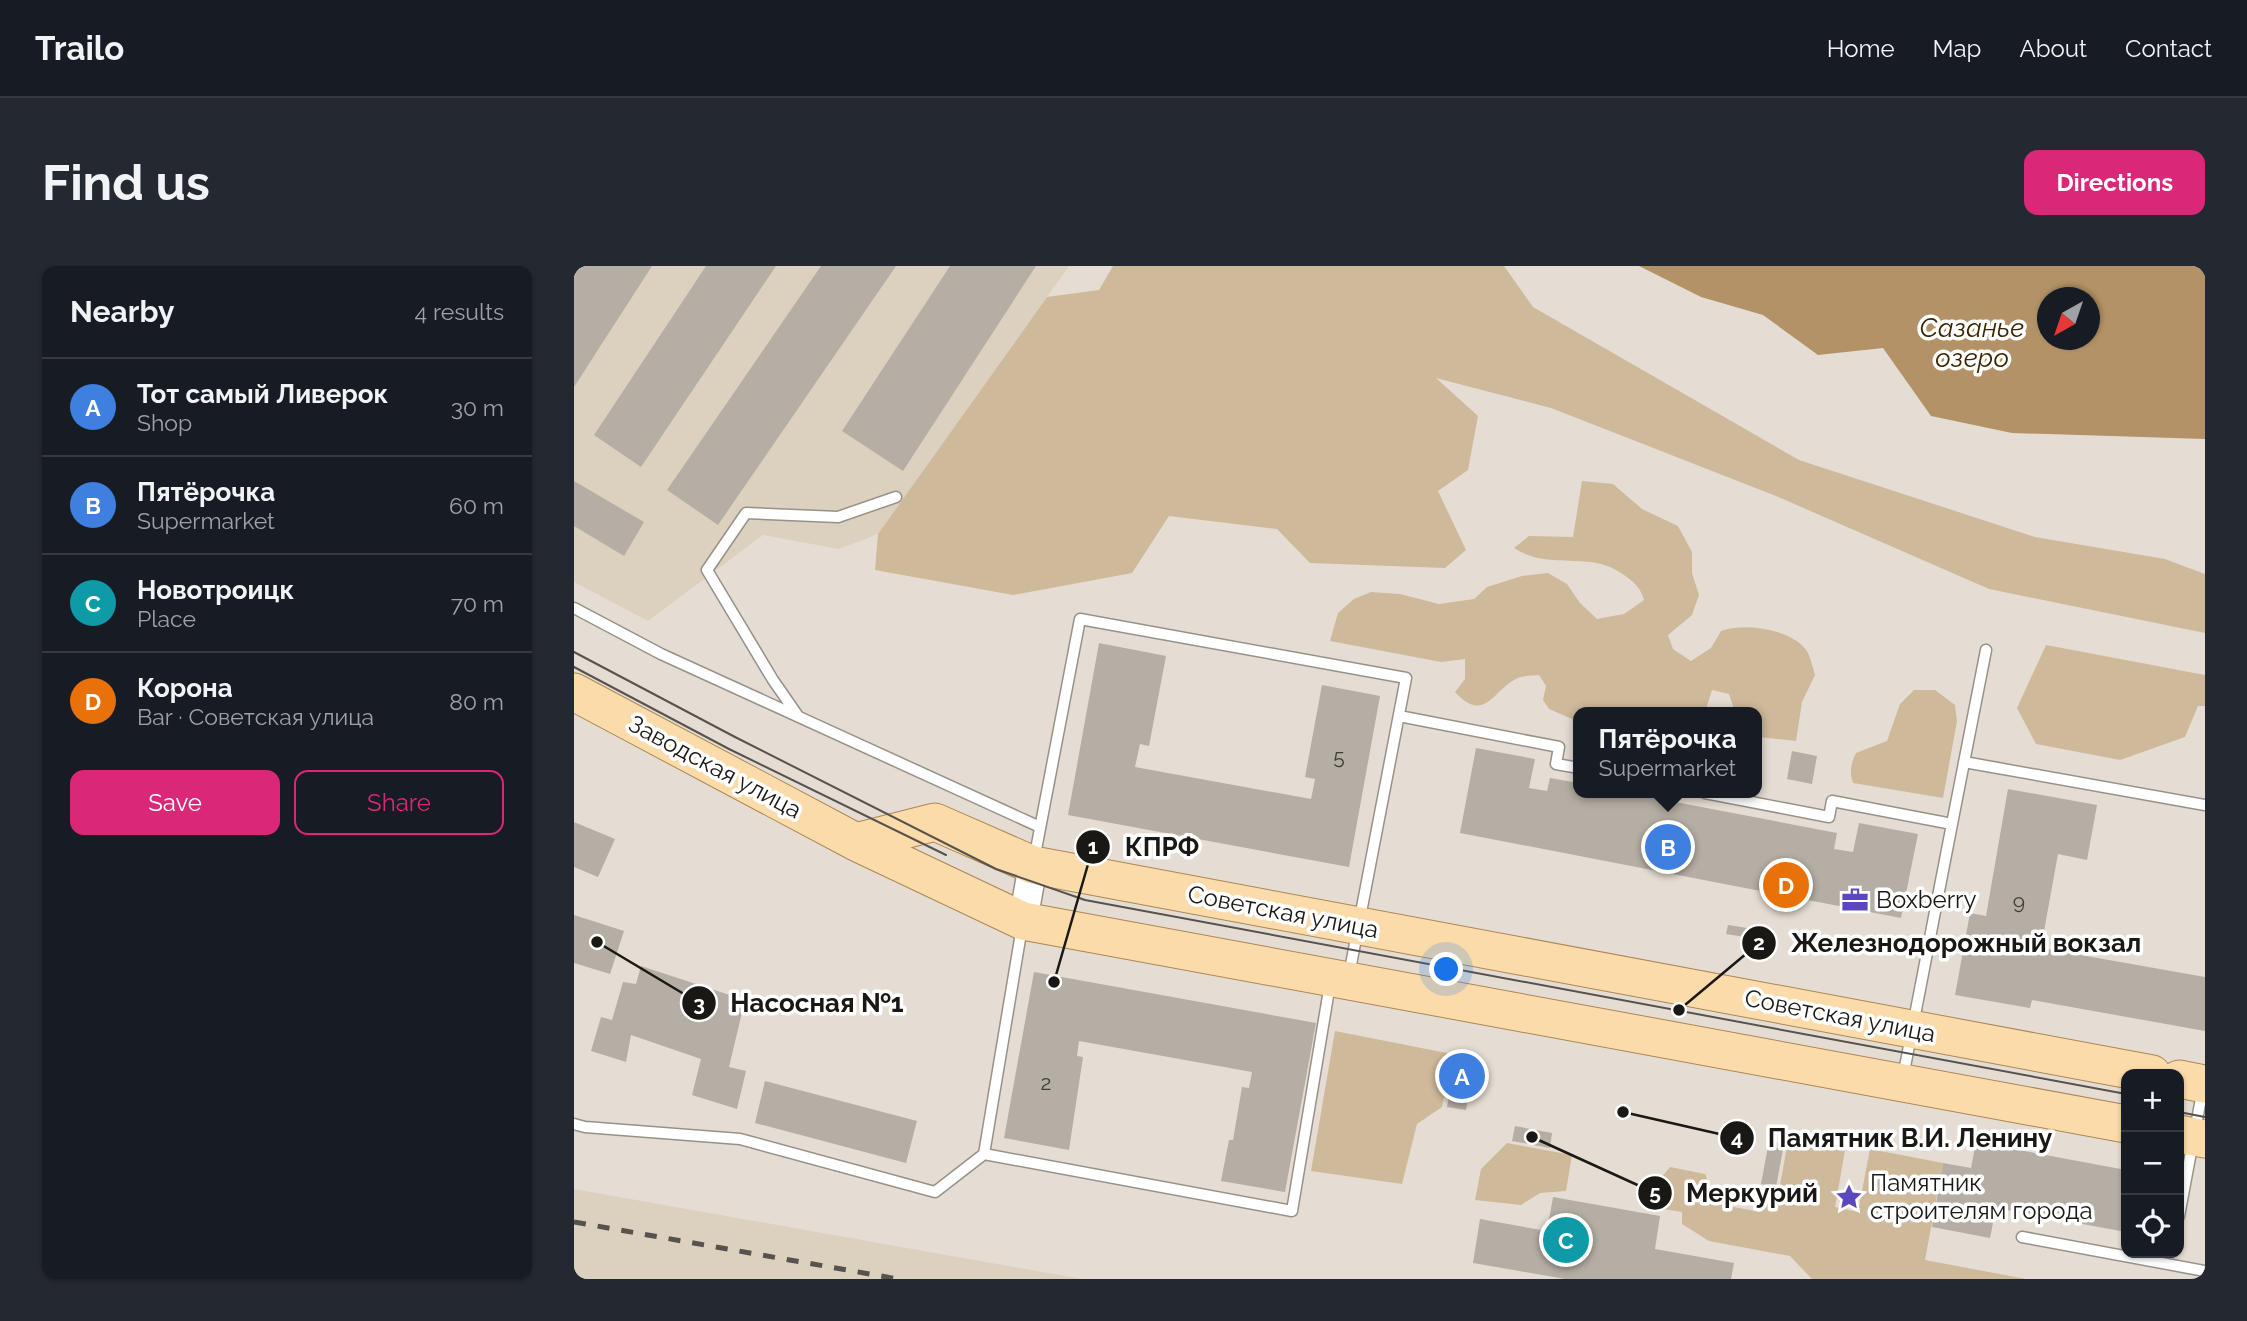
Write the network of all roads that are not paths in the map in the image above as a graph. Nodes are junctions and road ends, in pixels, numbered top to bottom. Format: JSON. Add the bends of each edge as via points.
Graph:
{"nodes":[{"id":1,"x":896,"y":497,"type":"dead end"},
{"id":2,"x":574,"y":608,"type":"edge"},
{"id":3,"x":1986,"y":650,"type":"dead end"},
{"id":4,"x":574,"y":692,"type":"edge"},
{"id":5,"x":1399,"y":716,"type":"junction"},
{"id":6,"x":800,"y":718,"type":"junction"},
{"id":7,"x":1964,"y":762,"type":"junction"},
{"id":8,"x":1573,"y":767,"type":"edge"},
{"id":9,"x":1731,"y":798,"type":"edge"},
{"id":10,"x":2205,"y":805,"type":"edge"},
{"id":11,"x":1952,"y":824,"type":"junction"},
{"id":12,"x":1040,"y":827,"type":"junction"},
{"id":13,"x":856,"y":842,"type":"junction"},
{"id":14,"x":1033,"y":865,"type":"junction"},
{"id":15,"x":1023,"y":921,"type":"junction"},
{"id":16,"x":1358,"y":927,"type":"junction"},
{"id":17,"x":1340,"y":980,"type":"junction"},
{"id":18,"x":1912,"y":1030,"type":"junction"},
{"id":19,"x":2125,"y":1069,"type":"edge"},
{"id":20,"x":2196,"y":1082,"type":"edge"},
{"id":21,"x":1902,"y":1083,"type":"junction"},
{"id":22,"x":2121,"y":1123,"type":"edge"},
{"id":23,"x":574,"y":1124,"type":"edge"},
{"id":24,"x":2192,"y":1136,"type":"edge"},
{"id":25,"x":984,"y":1154,"type":"junction"},
{"id":26,"x":2182,"y":1195,"type":"edge"},
{"id":27,"x":2022,"y":1237,"type":"dead end"},
{"id":28,"x":2171,"y":1259,"type":"edge"},
{"id":29,"x":2205,"y":1271,"type":"edge"}],
"edges":[{"from":1,"to":6,"type":"lane","via":[[838,517],[746,513],[707,570]]},
{"from":2,"to":6,"type":"lane"},
{"from":3,"to":7,"type":"lane"},
{"from":4,"to":13,"type":"main road","name":"Заводская улица"},
{"from":5,"to":8,"type":"lane","via":[[1559,747],[1556,764]]},
{"from":5,"to":12,"type":"lane","via":[[1406,678],[1080,619]]},
{"from":5,"to":16,"type":"lane"},
{"from":6,"to":12,"type":"lane"},
{"from":7,"to":10,"type":"lane"},
{"from":7,"to":11,"type":"lane"},
{"from":9,"to":11,"type":"lane","via":[[1829,817],[1832,801]]},
{"from":11,"to":18,"type":"lane"},
{"from":12,"to":14,"type":"lane"},
{"from":13,"to":14,"type":"main road","name":"Советская улица","via":[[935,822]]},
{"from":13,"to":15,"type":"main road"},
{"from":14,"to":15,"type":"street"},
{"from":14,"to":16,"type":"main road","name":"Советская улица"},
{"from":15,"to":17,"type":"main road"},
{"from":15,"to":25,"type":"lane"},
{"from":16,"to":17,"type":"lane"},
{"from":16,"to":18,"type":"main road","name":"Советская улица"},
{"from":17,"to":21,"type":"main road"},
{"from":17,"to":25,"type":"lane","via":[[1292,1211]]},
{"from":18,"to":19,"type":"main road","name":"Советская улица"},
{"from":18,"to":21,"type":"lane"},
{"from":20,"to":24,"type":"lane"},
{"from":21,"to":22,"type":"main road"},
{"from":23,"to":25,"type":"lane","via":[[740,1139],[935,1192]]},
{"from":24,"to":26,"type":"lane"},
{"from":27,"to":28,"type":"lane"},
{"from":28,"to":29,"type":"lane"}]}
